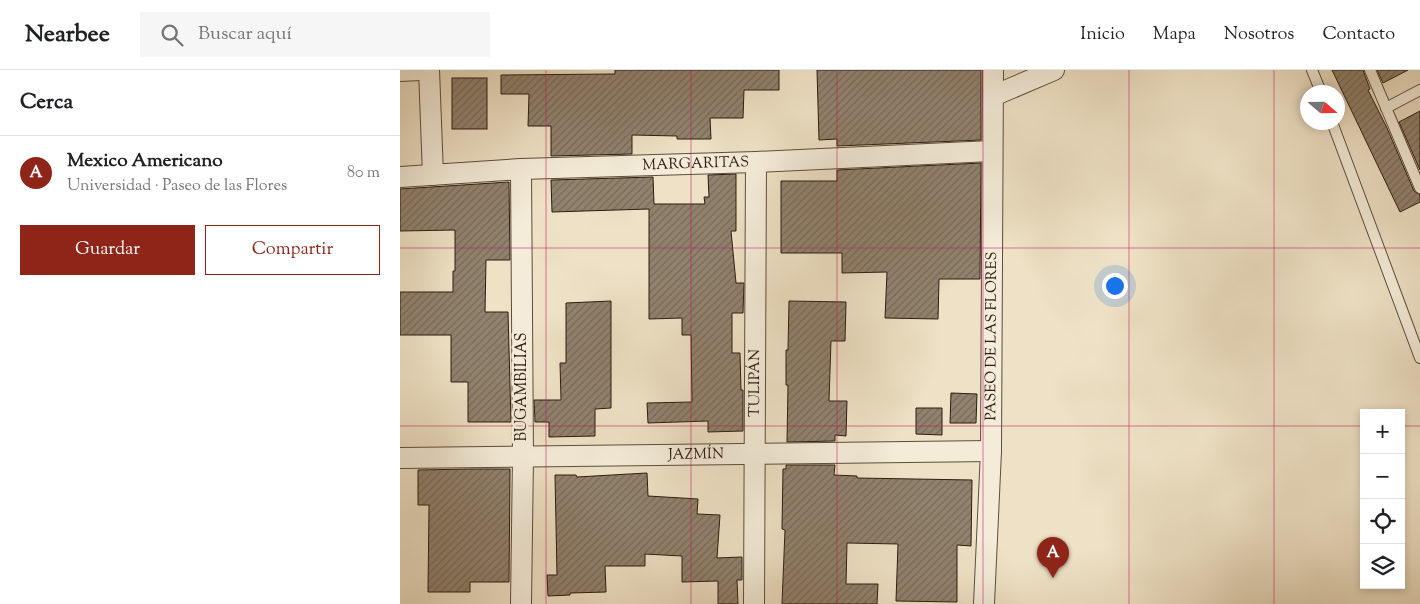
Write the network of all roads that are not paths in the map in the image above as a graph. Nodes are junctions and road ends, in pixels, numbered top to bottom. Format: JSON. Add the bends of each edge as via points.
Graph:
{"nodes":[{"id":1,"x":420,"y":70,"type":"edge"},
{"id":2,"x":430,"y":70,"type":"edge"},
{"id":3,"x":993,"y":70,"type":"edge"},
{"id":4,"x":1054,"y":70,"type":"edge"},
{"id":5,"x":1312,"y":70,"type":"edge"},
{"id":6,"x":1370,"y":70,"type":"edge"},
{"id":7,"x":400,"y":71,"type":"edge"},
{"id":8,"x":1318,"y":85,"type":"edge"},
{"id":9,"x":1420,"y":90,"type":"edge"},
{"id":10,"x":993,"y":96,"type":"junction"},
{"id":11,"x":1386,"y":108,"type":"junction"},
{"id":12,"x":1335,"y":130,"type":"edge"},
{"id":13,"x":992,"y":151,"type":"junction"},
{"id":14,"x":756,"y":162,"type":"junction"},
{"id":15,"x":521,"y":169,"type":"junction"},
{"id":16,"x":433,"y":175,"type":"junction"},
{"id":17,"x":400,"y":177,"type":"edge"},
{"id":18,"x":1420,"y":188,"type":"edge"},
{"id":19,"x":1420,"y":358,"type":"edge"},
{"id":20,"x":991,"y":451,"type":"junction"},
{"id":21,"x":755,"y":454,"type":"junction"},
{"id":22,"x":523,"y":457,"type":"junction"},
{"id":23,"x":400,"y":458,"type":"edge"},
{"id":24,"x":521,"y":604,"type":"edge"},
{"id":25,"x":754,"y":604,"type":"edge"},
{"id":26,"x":984,"y":604,"type":"edge"}],
"edges":[{"from":1,"to":7,"type":"street"},
{"from":2,"to":16,"type":"street"},
{"from":3,"to":10,"type":"street","name":"PASEO DE LAS FLORES"},
{"from":4,"to":10,"type":"street"},
{"from":5,"to":8,"type":"lane"},
{"from":6,"to":11,"type":"lane"},
{"from":9,"to":11,"type":"lane"},
{"from":10,"to":13,"type":"street","name":"PASEO DE LAS FLORES"},
{"from":11,"to":18,"type":"lane"},
{"from":12,"to":19,"type":"lane"},
{"from":13,"to":14,"type":"street","name":"MARGARITAS"},
{"from":13,"to":20,"type":"street","name":"PASEO DE LAS FLORES"},
{"from":14,"to":15,"type":"street","name":"MARGARITAS"},
{"from":14,"to":21,"type":"street","name":"TULIPÁN"},
{"from":15,"to":16,"type":"street","name":"MARGARITAS"},
{"from":15,"to":22,"type":"street","name":"BUGAMBILIAS"},
{"from":16,"to":17,"type":"street","name":"MARGARITAS"},
{"from":20,"to":21,"type":"street","name":"JAZMÍN"},
{"from":20,"to":26,"type":"street","name":"PASEO DE LAS FLORES"},
{"from":21,"to":22,"type":"street","name":"JAZMÍN"},
{"from":21,"to":25,"type":"street","name":"TULIPÁN"},
{"from":22,"to":23,"type":"street","name":"JAZMÍN"},
{"from":22,"to":24,"type":"street","name":"BUGAMBILIAS"}]}
